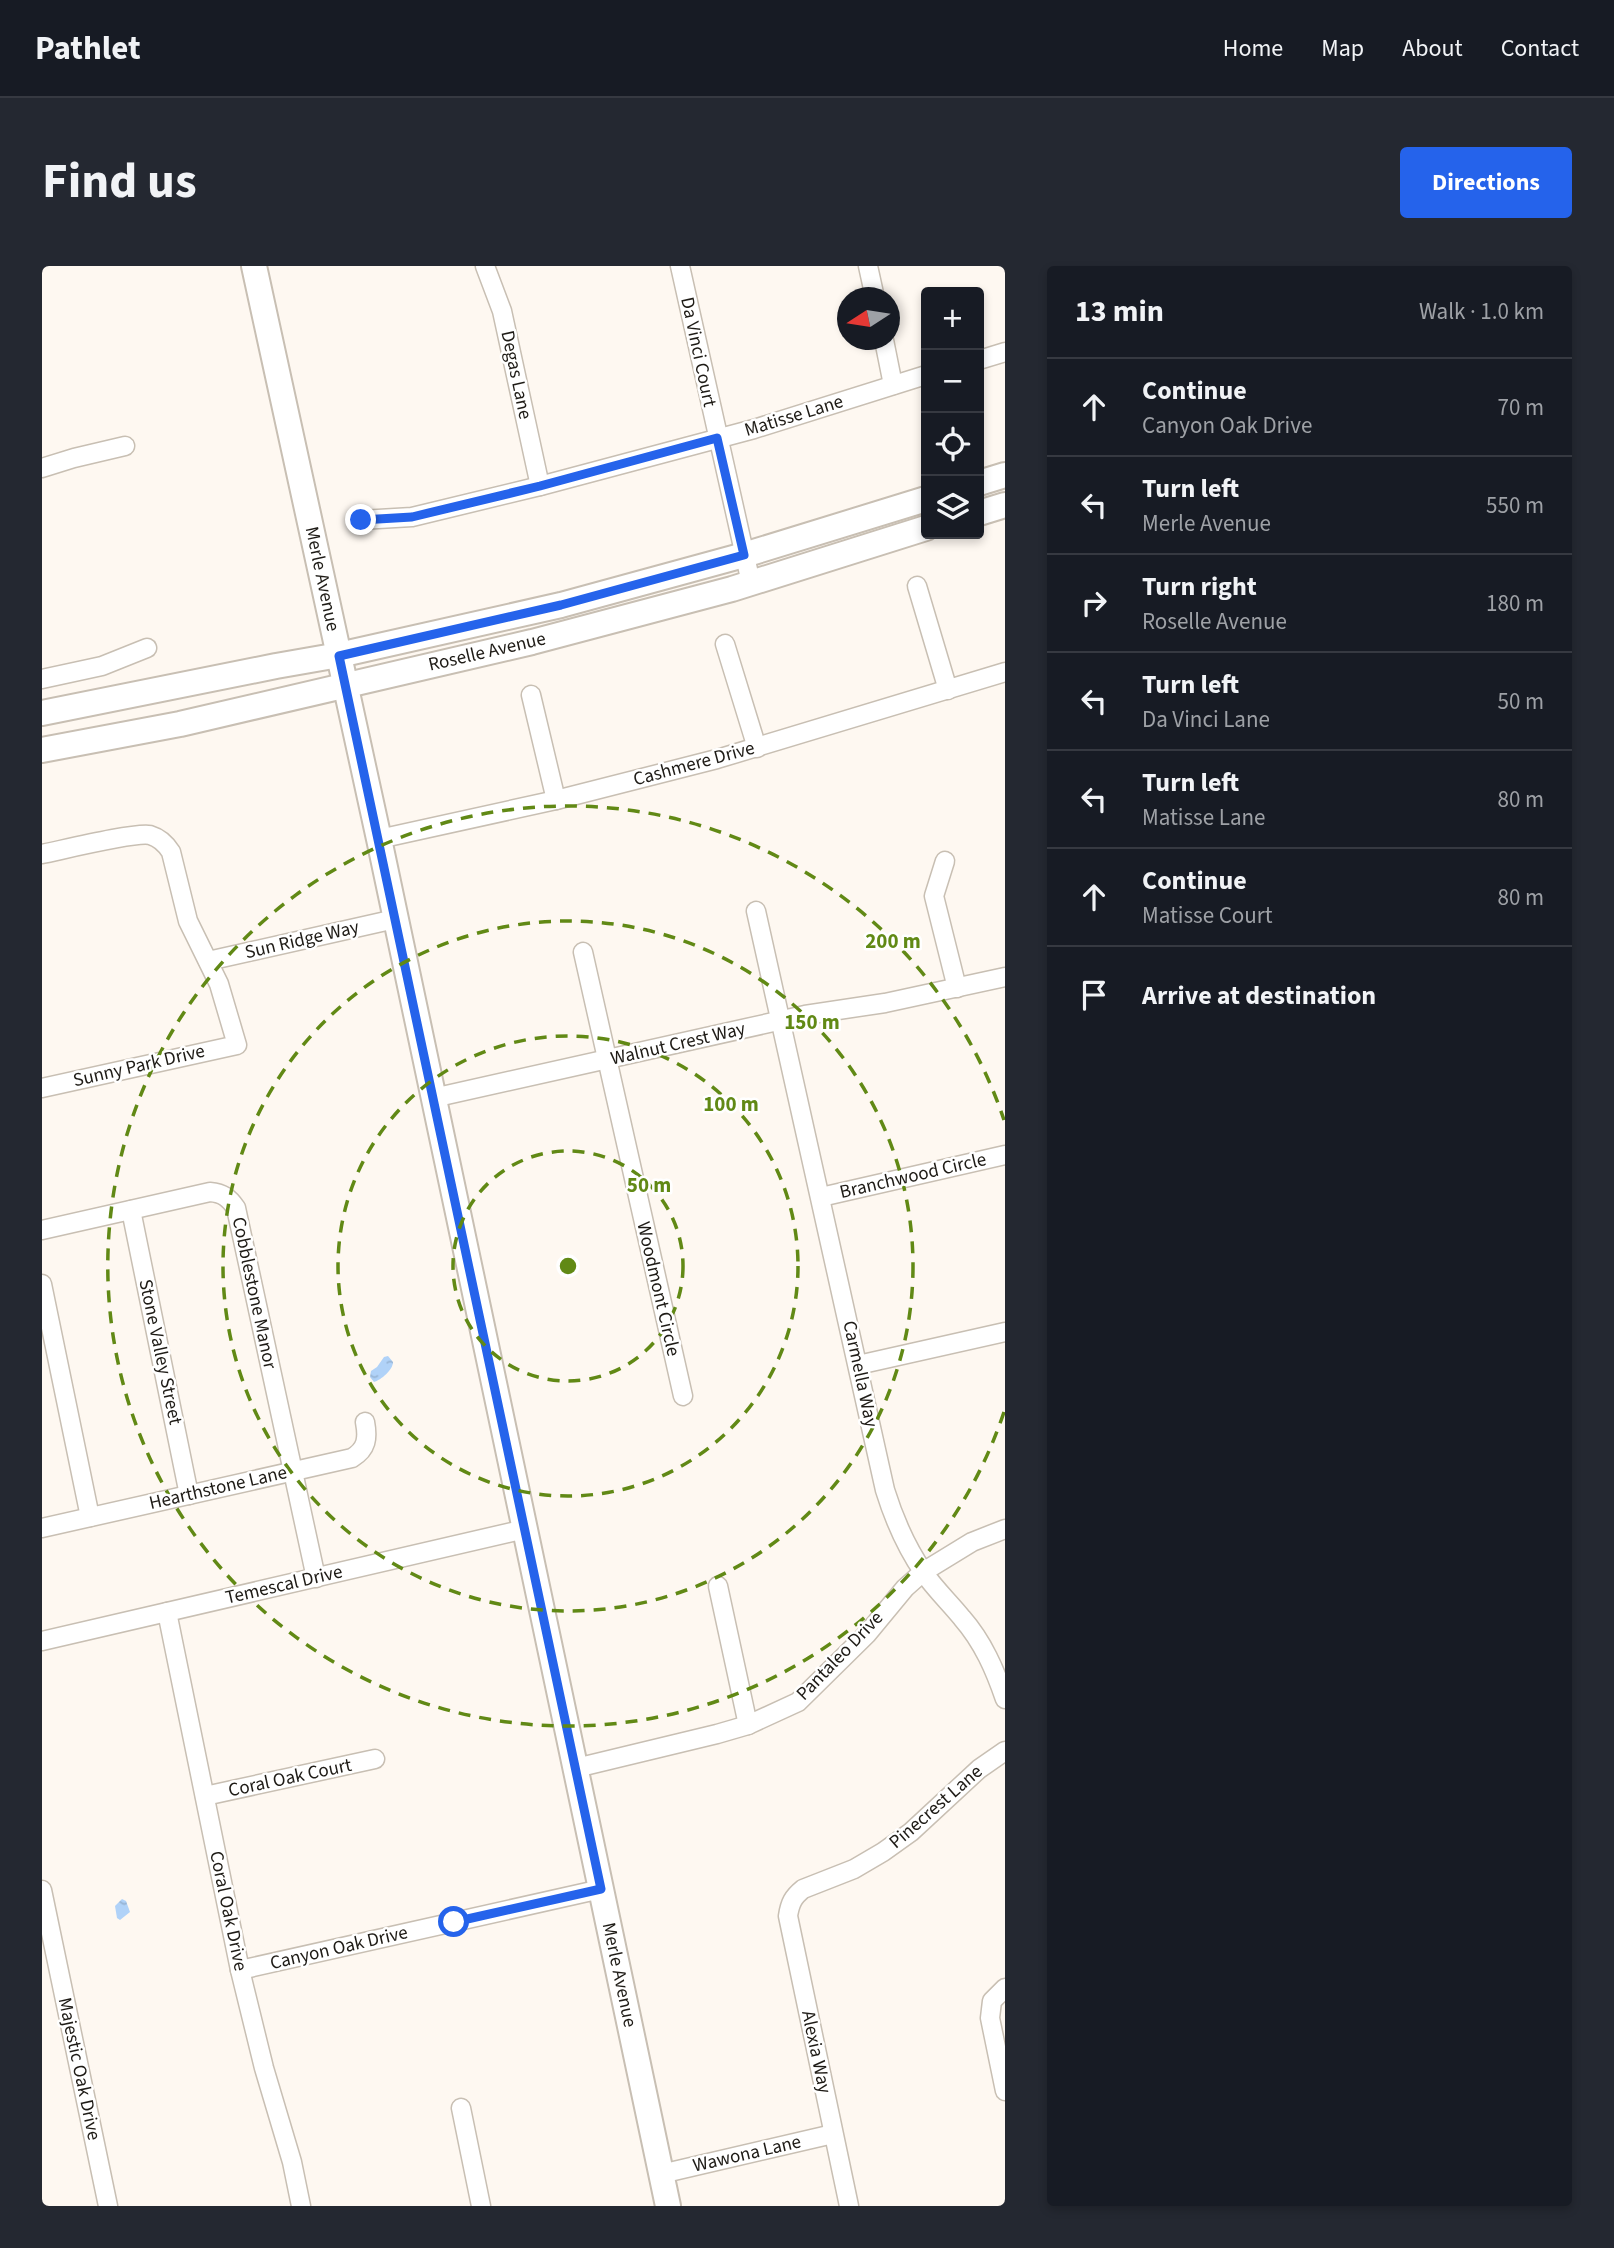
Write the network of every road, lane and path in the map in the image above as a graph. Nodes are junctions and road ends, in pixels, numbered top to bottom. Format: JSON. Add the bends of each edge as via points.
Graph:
{"nodes":[{"id":1,"x":254,"y":266,"type":"edge"},
{"id":2,"x":485,"y":266,"type":"edge"},
{"id":3,"x":680,"y":266,"type":"edge"},
{"id":4,"x":868,"y":266,"type":"edge"},
{"id":5,"x":872,"y":287,"type":"edge"},
{"id":6,"x":886,"y":350,"type":"edge"},
{"id":7,"x":1005,"y":352,"type":"edge"},
{"id":8,"x":984,"y":358,"type":"edge"},
{"id":9,"x":921,"y":377,"type":"edge"},
{"id":10,"x":893,"y":385,"type":"junction"},
{"id":11,"x":717,"y":438,"type":"junction"},
{"id":12,"x":125,"y":446,"type":"dead end"},
{"id":13,"x":42,"y":468,"type":"edge"},
{"id":14,"x":1005,"y":475,"type":"edge"},
{"id":15,"x":984,"y":481,"type":"edge"},
{"id":16,"x":540,"y":486,"type":"junction"},
{"id":17,"x":921,"y":501,"type":"edge"},
{"id":18,"x":1005,"y":505,"type":"edge"},
{"id":19,"x":984,"y":511,"type":"edge"},
{"id":20,"x":361,"y":520,"type":"dead end"},
{"id":21,"x":921,"y":530,"type":"edge"},
{"id":22,"x":744,"y":555,"type":"junction"},
{"id":23,"x":751,"y":583,"type":"junction"},
{"id":24,"x":917,"y":586,"type":"dead end"},
{"id":25,"x":725,"y":644,"type":"dead end"},
{"id":26,"x":147,"y":648,"type":"dead end"},
{"id":27,"x":339,"y":656,"type":"junction"},
{"id":28,"x":1005,"y":672,"type":"edge"},
{"id":29,"x":42,"y":679,"type":"edge"},
{"id":30,"x":346,"y":684,"type":"junction"},
{"id":31,"x":948,"y":690,"type":"junction"},
{"id":32,"x":531,"y":695,"type":"dead end"},
{"id":33,"x":42,"y":713,"type":"edge"},
{"id":34,"x":757,"y":748,"type":"junction"},
{"id":35,"x":42,"y":750,"type":"edge"},
{"id":36,"x":556,"y":800,"type":"junction"},
{"id":37,"x":379,"y":839,"type":"junction"},
{"id":38,"x":42,"y":854,"type":"edge"},
{"id":39,"x":945,"y":861,"type":"dead end"},
{"id":40,"x":756,"y":911,"type":"dead end"},
{"id":41,"x":395,"y":919,"type":"junction"},
{"id":42,"x":583,"y":953,"type":"dead end"},
{"id":43,"x":208,"y":961,"type":"junction"},
{"id":44,"x":1005,"y":977,"type":"edge"},
{"id":45,"x":957,"y":988,"type":"junction"},
{"id":46,"x":782,"y":1020,"type":"junction"},
{"id":47,"x":607,"y":1060,"type":"junction"},
{"id":48,"x":43,"y":1085,"type":"edge"},
{"id":49,"x":433,"y":1098,"type":"junction"},
{"id":50,"x":1005,"y":1155,"type":"edge"},
{"id":51,"x":821,"y":1197,"type":"junction"},
{"id":52,"x":131,"y":1210,"type":"junction"},
{"id":53,"x":42,"y":1230,"type":"edge"},
{"id":54,"x":42,"y":1284,"type":"edge"},
{"id":55,"x":1005,"y":1332,"type":"edge"},
{"id":56,"x":858,"y":1365,"type":"junction"},
{"id":57,"x":682,"y":1395,"type":"dead end"},
{"id":58,"x":366,"y":1422,"type":"dead end"},
{"id":59,"x":293,"y":1471,"type":"junction"},
{"id":60,"x":189,"y":1495,"type":"junction"},
{"id":61,"x":90,"y":1517,"type":"junction"},
{"id":62,"x":42,"y":1528,"type":"edge"},
{"id":63,"x":1005,"y":1529,"type":"edge"},
{"id":64,"x":525,"y":1530,"type":"junction"},
{"id":65,"x":923,"y":1572,"type":"junction"},
{"id":66,"x":316,"y":1578,"type":"junction"},
{"id":67,"x":718,"y":1586,"type":"dead end"},
{"id":68,"x":167,"y":1612,"type":"junction"},
{"id":69,"x":42,"y":1641,"type":"edge"},
{"id":70,"x":1005,"y":1699,"type":"edge"},
{"id":71,"x":748,"y":1724,"type":"junction"},
{"id":72,"x":1005,"y":1751,"type":"edge"},
{"id":73,"x":375,"y":1759,"type":"dead end"},
{"id":74,"x":576,"y":1768,"type":"junction"},
{"id":75,"x":205,"y":1796,"type":"junction"},
{"id":76,"x":601,"y":1889,"type":"junction"},
{"id":77,"x":42,"y":1890,"type":"edge"},
{"id":78,"x":793,"y":1899,"type":"joint"},
{"id":79,"x":240,"y":1970,"type":"junction"},
{"id":80,"x":1005,"y":1988,"type":"edge"},
{"id":81,"x":1005,"y":2091,"type":"edge"},
{"id":82,"x":461,"y":2108,"type":"dead end"},
{"id":83,"x":833,"y":2134,"type":"junction"},
{"id":84,"x":661,"y":2174,"type":"junction"},
{"id":85,"x":108,"y":2206,"type":"edge"},
{"id":86,"x":301,"y":2206,"type":"edge"},
{"id":87,"x":481,"y":2206,"type":"edge"},
{"id":88,"x":668,"y":2206,"type":"edge"},
{"id":89,"x":849,"y":2206,"type":"edge"}],
"edges":[{"from":1,"to":27,"type":"street","name":"Merle Avenue"},
{"from":2,"to":16,"type":"street","name":"Degas Lane","via":[[502,311]]},
{"from":3,"to":11,"type":"street","name":"Da Vinci Court"},
{"from":4,"to":5,"type":"street"},
{"from":6,"to":10,"type":"street"},
{"from":7,"to":8,"type":"street"},
{"from":9,"to":10,"type":"street","name":"Matisse Lane"},
{"from":10,"to":11,"type":"street","name":"Matisse Lane"},
{"from":11,"to":16,"type":"street","name":"Matisse Lane"},
{"from":11,"to":22,"type":"street","name":"Da Vinci Court"},
{"from":12,"to":13,"type":"street"},
{"from":14,"to":15,"type":"street"},
{"from":16,"to":20,"type":"street","name":"Matisse Lane","via":[[412,517]]},
{"from":17,"to":22,"type":"street","name":"Roselle Avenue"},
{"from":18,"to":19,"type":"street"},
{"from":21,"to":23,"type":"street","name":"Roselle Avenue"},
{"from":22,"to":23,"type":"street","name":"Da Vinci Court"},
{"from":22,"to":27,"type":"street","name":"Roselle Avenue","via":[[561,605]]},
{"from":23,"to":30,"type":"street","name":"Roselle Avenue","via":[[532,642]]},
{"from":24,"to":31,"type":"street"},
{"from":25,"to":34,"type":"street"},
{"from":26,"to":29,"type":"street","via":[[102,666]]},
{"from":27,"to":30,"type":"street","name":"Merle Avenue"},
{"from":27,"to":33,"type":"street","name":"Roselle Avenue"},
{"from":28,"to":31,"type":"street","name":"Cashmere Drive"},
{"from":30,"to":35,"type":"street","name":"Roselle Avenue","via":[[180,724]]},
{"from":30,"to":37,"type":"street","name":"Merle Avenue"},
{"from":31,"to":34,"type":"street","name":"Cashmere Drive"},
{"from":32,"to":36,"type":"street"},
{"from":34,"to":36,"type":"street","name":"Cashmere Drive"},
{"from":36,"to":37,"type":"street","name":"Cashmere Drive"},
{"from":37,"to":41,"type":"street","name":"Merle Avenue"},
{"from":38,"to":43,"type":"street","via":[[142,835],[159,838],[171,852],[188,921]]},
{"from":39,"to":45,"type":"street","via":[[934,897]]},
{"from":40,"to":46,"type":"street","name":"Carmella Way"},
{"from":41,"to":43,"type":"street","name":"Sun Ridge Way"},
{"from":41,"to":49,"type":"street","name":"Merle Avenue"},
{"from":42,"to":47,"type":"street","name":"Woodmont Circle"},
{"from":43,"to":48,"type":"street","name":"Sunny Park Drive","via":[[237,1045]]},
{"from":44,"to":45,"type":"street","name":"Walnut Crest Way"},
{"from":45,"to":46,"type":"street","name":"Walnut Crest Way"},
{"from":46,"to":47,"type":"street","name":"Walnut Crest Way"},
{"from":46,"to":51,"type":"street","name":"Carmella Way"},
{"from":47,"to":49,"type":"street","name":"Walnut Crest Way"},
{"from":47,"to":57,"type":"street","name":"Woodmont Circle"},
{"from":49,"to":64,"type":"street","name":"Merle Avenue"},
{"from":50,"to":51,"type":"street","name":"Branchwood Circle"},
{"from":51,"to":56,"type":"street","name":"Carmella Way"},
{"from":52,"to":53,"type":"street","name":"Cobblestone Manor"},
{"from":52,"to":59,"type":"street","name":"Cobblestone Manor","via":[[210,1192],[225,1196],[236,1208]]},
{"from":52,"to":60,"type":"street","name":"Stone Valley Street"},
{"from":54,"to":61,"type":"street"},
{"from":55,"to":56,"type":"street"},
{"from":56,"to":65,"type":"street","name":"Carmella Way","via":[[884,1490]]},
{"from":58,"to":59,"type":"street","name":"Hearthstone Lane","via":[[368,1437],[359,1454]]},
{"from":59,"to":60,"type":"street","name":"Hearthstone Lane"},
{"from":59,"to":66,"type":"street","name":"Cobblestone Manor"},
{"from":60,"to":61,"type":"street","name":"Hearthstone Lane"},
{"from":61,"to":62,"type":"street","name":"Hearthstone Lane"},
{"from":63,"to":65,"type":"street","name":"Pantaleo Drive","via":[[972,1542]]},
{"from":64,"to":66,"type":"street","name":"Temescal Drive"},
{"from":64,"to":74,"type":"street","name":"Merle Avenue"},
{"from":65,"to":70,"type":"street","name":"Carmella Way","via":[[980,1642]]},
{"from":65,"to":71,"type":"street","name":"Pantaleo Drive","via":[[798,1702]]},
{"from":66,"to":68,"type":"street","name":"Temescal Drive"},
{"from":67,"to":71,"type":"street"},
{"from":68,"to":69,"type":"street","name":"Temescal Drive"},
{"from":68,"to":75,"type":"street","name":"Coral Oak Drive"},
{"from":71,"to":74,"type":"street","name":"Pantaleo Drive"},
{"from":72,"to":78,"type":"street","name":"Pinecrest Lane","via":[[883,1852],[803,1889]]},
{"from":73,"to":75,"type":"street","name":"Coral Oak Court"},
{"from":74,"to":76,"type":"street","name":"Merle Avenue"},
{"from":75,"to":79,"type":"street","name":"Coral Oak Drive"},
{"from":76,"to":79,"type":"street","name":"Canyon Oak Drive"},
{"from":76,"to":84,"type":"street","name":"Merle Avenue"},
{"from":77,"to":85,"type":"street","name":"Majestic Oak Drive"},
{"from":78,"to":83,"type":"street","name":"Alexia Way","via":[[788,1916]]},
{"from":79,"to":86,"type":"street","name":"Coral Oak Drive"},
{"from":80,"to":81,"type":"street","via":[[992,2001],[990,2018]]},
{"from":82,"to":87,"type":"street"},
{"from":83,"to":84,"type":"street","name":"Wawona Lane"},
{"from":83,"to":89,"type":"street","name":"Alexia Way"},
{"from":84,"to":88,"type":"street","name":"Merle Avenue"}]}
